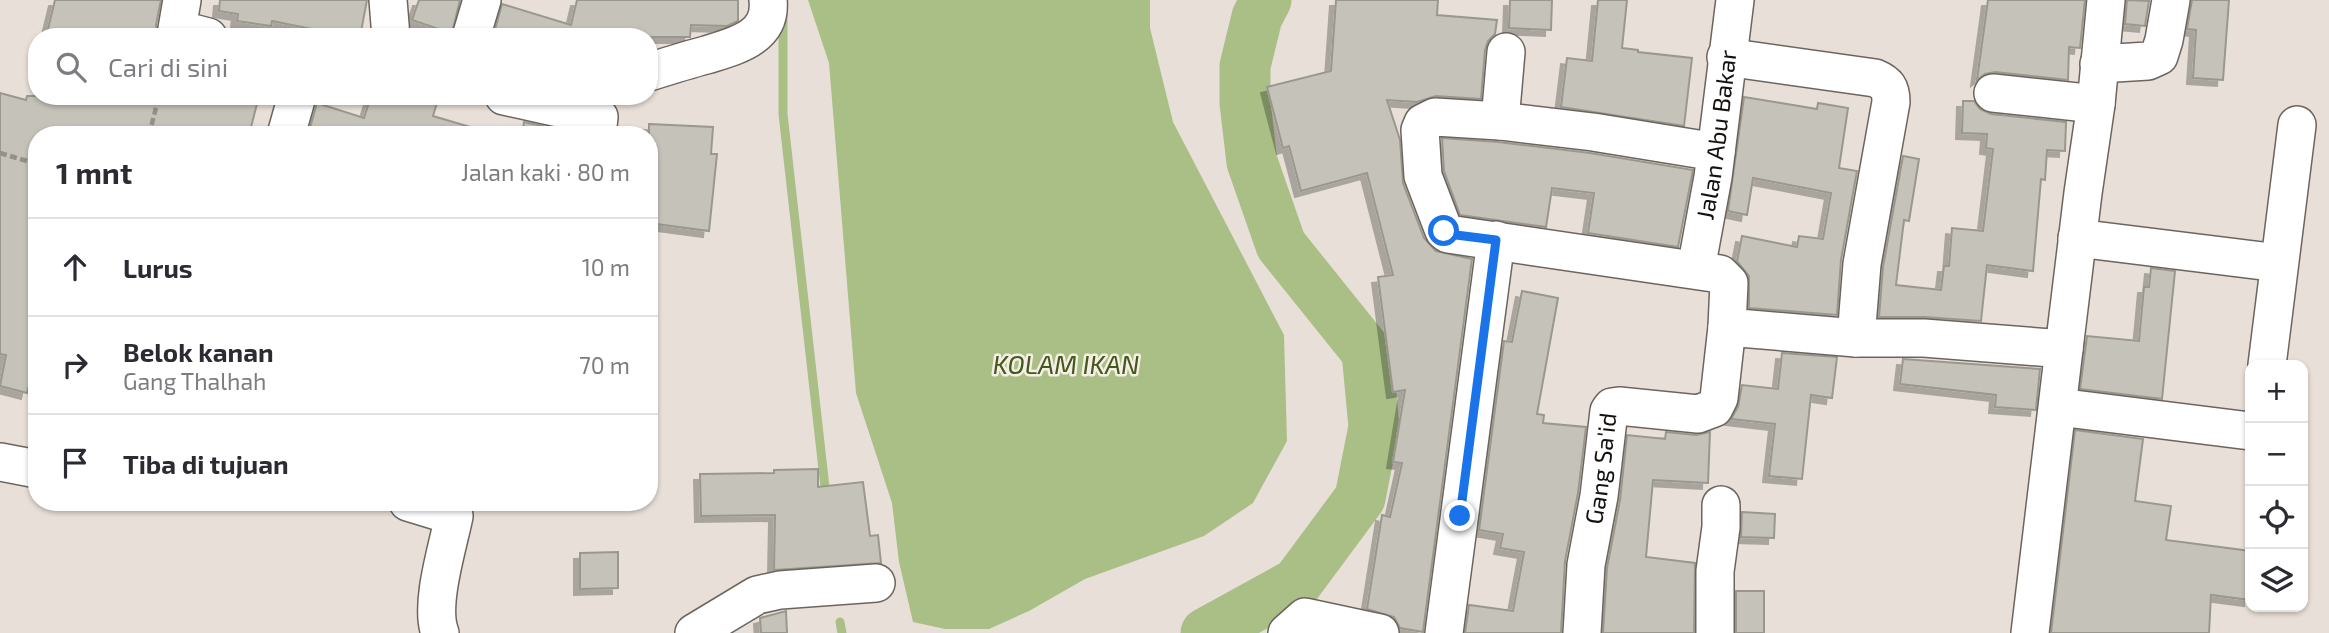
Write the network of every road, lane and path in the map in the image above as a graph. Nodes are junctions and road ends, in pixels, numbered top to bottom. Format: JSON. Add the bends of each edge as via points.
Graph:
{"nodes":[{"id":1,"x":181,"y":0,"type":"edge"},
{"id":2,"x":388,"y":0,"type":"edge"},
{"id":3,"x":482,"y":0,"type":"edge"},
{"id":4,"x":768,"y":0,"type":"edge"},
{"id":5,"x":1735,"y":0,"type":"edge"},
{"id":6,"x":2106,"y":0,"type":"edge"},
{"id":7,"x":2171,"y":0,"type":"edge"},
{"id":8,"x":177,"y":28,"type":"edge"},
{"id":9,"x":390,"y":28,"type":"edge"},
{"id":10,"x":474,"y":28,"type":"edge"},
{"id":11,"x":1506,"y":52,"type":"dead end"},
{"id":12,"x":1726,"y":57,"type":"junction"},
{"id":13,"x":2099,"y":64,"type":"junction"},
{"id":14,"x":658,"y":69,"type":"edge"},
{"id":15,"x":1993,"y":93,"type":"dead end"},
{"id":16,"x":2096,"y":104,"type":"junction"},
{"id":17,"x":157,"y":105,"type":"edge"},
{"id":18,"x":294,"y":105,"type":"edge"},
{"id":19,"x":547,"y":105,"type":"edge"},
{"id":20,"x":600,"y":116,"type":"edge"},
{"id":21,"x":1500,"y":121,"type":"junction"},
{"id":22,"x":2297,"y":125,"type":"dead end"},
{"id":23,"x":151,"y":126,"type":"edge"},
{"id":24,"x":289,"y":126,"type":"edge"},
{"id":25,"x":1716,"y":152,"type":"junction"},
{"id":26,"x":0,"y":153,"type":"edge"},
{"id":27,"x":28,"y":161,"type":"edge"},
{"id":28,"x":2077,"y":238,"type":"junction"},
{"id":29,"x":1496,"y":240,"type":"junction"},
{"id":30,"x":2279,"y":263,"type":"junction"},
{"id":31,"x":1696,"y":269,"type":"junction"},
{"id":32,"x":1727,"y":327,"type":"junction"},
{"id":33,"x":1856,"y":338,"type":"junction"},
{"id":34,"x":2064,"y":349,"type":"junction"},
{"id":35,"x":2268,"y":360,"type":"edge"},
{"id":36,"x":2058,"y":407,"type":"junction"},
{"id":37,"x":2245,"y":430,"type":"edge"},
{"id":38,"x":0,"y":462,"type":"edge"},
{"id":39,"x":28,"y":467,"type":"edge"},
{"id":40,"x":1721,"y":505,"type":"dead end"},
{"id":41,"x":459,"y":511,"type":"edge"},
{"id":42,"x":876,"y":583,"type":"dead end"},
{"id":43,"x":1296,"y":625,"type":"edge"},
{"id":44,"x":440,"y":633,"type":"edge"},
{"id":45,"x":694,"y":633,"type":"edge"},
{"id":46,"x":1380,"y":633,"type":"edge"},
{"id":47,"x":1444,"y":633,"type":"edge"},
{"id":48,"x":1582,"y":633,"type":"edge"},
{"id":49,"x":1714,"y":633,"type":"edge"},
{"id":50,"x":2030,"y":633,"type":"edge"}],
"edges":[{"from":1,"to":8,"type":"street"},
{"from":2,"to":9,"type":"street"},
{"from":3,"to":10,"type":"street"},
{"from":4,"to":14,"type":"street","via":[[769,10],[759,32],[741,45]]},
{"from":5,"to":12,"type":"street","name":"Jalan Abu Bakar"},
{"from":6,"to":13,"type":"street"},
{"from":7,"to":13,"type":"street","via":[[2159,56],[2148,61]]},
{"from":11,"to":21,"type":"street"},
{"from":12,"to":25,"type":"street","name":"Jalan Abu Bakar"},
{"from":12,"to":33,"type":"street","via":[[1875,78],[1891,90],[1862,264]]},
{"from":13,"to":16,"type":"street"},
{"from":15,"to":16,"type":"street"},
{"from":16,"to":28,"type":"street"},
{"from":17,"to":23,"type":"path"},
{"from":18,"to":24,"type":"street"},
{"from":19,"to":20,"type":"street"},
{"from":21,"to":25,"type":"street"},
{"from":21,"to":29,"type":"street","via":[[1435,117],[1420,130],[1423,176],[1444,231]]},
{"from":22,"to":30,"type":"street"},
{"from":25,"to":31,"type":"street","name":"Jalan Abu Bakar"},
{"from":26,"to":27,"type":"path"},
{"from":28,"to":30,"type":"street"},
{"from":28,"to":34,"type":"street"},
{"from":29,"to":31,"type":"street"},
{"from":29,"to":47,"type":"street"},
{"from":30,"to":35,"type":"street"},
{"from":31,"to":32,"type":"street","via":[[1720,274],[1729,283]]},
{"from":32,"to":33,"type":"street"},
{"from":32,"to":48,"type":"street","name":"Gang Sa'id","via":[[1714,408],[1698,414],[1619,406],[1609,411],[1586,565]]},
{"from":33,"to":34,"type":"street","via":[[1924,338]]},
{"from":34,"to":36,"type":"street"},
{"from":36,"to":37,"type":"street"},
{"from":36,"to":50,"type":"street"},
{"from":38,"to":39,"type":"street"},
{"from":40,"to":49,"type":"street"},
{"from":41,"to":44,"type":"street","via":[[437,600]]},
{"from":42,"to":45,"type":"street","via":[[757,595]]},
{"from":43,"to":46,"type":"street"}]}
